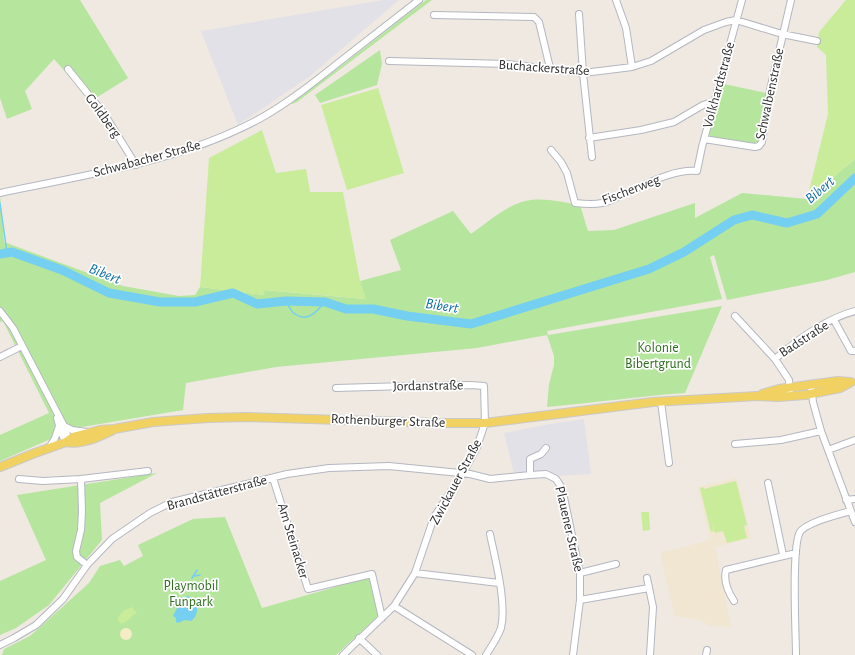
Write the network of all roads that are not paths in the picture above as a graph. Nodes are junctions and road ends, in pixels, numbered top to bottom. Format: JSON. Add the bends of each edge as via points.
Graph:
{"nodes":[{"id":1,"x":419,"y":0,"type":"edge"},
{"id":2,"x":616,"y":0,"type":"edge"},
{"id":3,"x":742,"y":0,"type":"edge"},
{"id":4,"x":791,"y":0,"type":"edge"},
{"id":5,"x":579,"y":14,"type":"dead end"},
{"id":6,"x":434,"y":15,"type":"dead end"},
{"id":7,"x":736,"y":20,"type":"junction"},
{"id":8,"x":782,"y":34,"type":"junction"},
{"id":9,"x":817,"y":41,"type":"dead end"},
{"id":10,"x":390,"y":61,"type":"dead end"},
{"id":11,"x":632,"y":67,"type":"junction"},
{"id":12,"x":68,"y":68,"type":"dead end"},
{"id":13,"x":550,"y":68,"type":"junction"},
{"id":14,"x":583,"y":73,"type":"junction"},
{"id":15,"x":715,"y":101,"type":"junction"},
{"id":16,"x":589,"y":138,"type":"junction"},
{"id":17,"x":704,"y":139,"type":"junction"},
{"id":18,"x":552,"y":150,"type":"dead end"},
{"id":19,"x":592,"y":157,"type":"dead end"},
{"id":20,"x":136,"y":165,"type":"junction"},
{"id":21,"x":697,"y":171,"type":"joint"},
{"id":22,"x":0,"y":193,"type":"edge"},
{"id":23,"x":0,"y":311,"type":"edge"},
{"id":24,"x":855,"y":312,"type":"edge"},
{"id":25,"x":735,"y":316,"type":"dead end"},
{"id":26,"x":834,"y":320,"type":"junction"},
{"id":27,"x":22,"y":346,"type":"junction"},
{"id":28,"x":855,"y":350,"type":"edge"},
{"id":29,"x":0,"y":357,"type":"edge"},
{"id":30,"x":775,"y":359,"type":"junction"},
{"id":31,"x":853,"y":382,"type":"edge"},
{"id":32,"x":336,"y":388,"type":"dead end"},
{"id":33,"x":812,"y":389,"type":"junction"},
{"id":34,"x":790,"y":392,"type":"junction"},
{"id":35,"x":661,"y":402,"type":"junction"},
{"id":36,"x":485,"y":423,"type":"junction"},
{"id":37,"x":61,"y":426,"type":"junction"},
{"id":38,"x":114,"y":429,"type":"junction"},
{"id":39,"x":821,"y":431,"type":"junction"},
{"id":40,"x":89,"y":432,"type":"junction"},
{"id":41,"x":855,"y":440,"type":"edge"},
{"id":42,"x":66,"y":442,"type":"junction"},
{"id":43,"x":735,"y":444,"type":"dead end"},
{"id":44,"x":49,"y":448,"type":"junction"},
{"id":45,"x":546,"y":448,"type":"dead end"},
{"id":46,"x":828,"y":450,"type":"junction"},
{"id":47,"x":669,"y":463,"type":"dead end"},
{"id":48,"x":0,"y":467,"type":"edge"},
{"id":49,"x":148,"y":471,"type":"dead end"},
{"id":50,"x":463,"y":473,"type":"junction"},
{"id":51,"x":530,"y":475,"type":"junction"},
{"id":52,"x":273,"y":478,"type":"junction"},
{"id":53,"x":19,"y":479,"type":"dead end"},
{"id":54,"x":81,"y":479,"type":"junction"},
{"id":55,"x":768,"y":483,"type":"dead end"},
{"id":56,"x":855,"y":499,"type":"edge"},
{"id":57,"x":846,"y":500,"type":"junction"},
{"id":58,"x":851,"y":511,"type":"junction"},
{"id":59,"x":855,"y":522,"type":"edge"},
{"id":60,"x":490,"y":534,"type":"dead end"},
{"id":61,"x":796,"y":553,"type":"junction"},
{"id":62,"x":783,"y":555,"type":"junction"},
{"id":63,"x":616,"y":564,"type":"dead end"},
{"id":64,"x":87,"y":565,"type":"junction"},
{"id":65,"x":414,"y":573,"type":"junction"},
{"id":66,"x":580,"y":573,"type":"junction"},
{"id":67,"x":647,"y":578,"type":"dead end"},
{"id":68,"x":499,"y":583,"type":"junction"},
{"id":69,"x":649,"y":588,"type":"junction"},
{"id":70,"x":580,"y":600,"type":"junction"},
{"id":71,"x":734,"y":601,"type":"dead end"},
{"id":72,"x":394,"y":606,"type":"junction"},
{"id":73,"x":382,"y":618,"type":"junction"},
{"id":74,"x":359,"y":638,"type":"junction"},
{"id":75,"x":0,"y":645,"type":"edge"},
{"id":76,"x":343,"y":655,"type":"edge"},
{"id":77,"x":377,"y":655,"type":"edge"},
{"id":78,"x":472,"y":655,"type":"edge"},
{"id":79,"x":486,"y":655,"type":"edge"},
{"id":80,"x":573,"y":655,"type":"edge"},
{"id":81,"x":650,"y":655,"type":"edge"},
{"id":82,"x":796,"y":655,"type":"edge"}],
"edges":[{"from":1,"to":20,"type":"street","name":"Schwabacher Straße","via":[[306,88],[262,117],[205,144]]},
{"from":2,"to":11,"type":"street","via":[[626,28]]},
{"from":3,"to":7,"type":"street","name":"Volkhardtstraße"},
{"from":4,"to":8,"type":"street","name":"Schwalbenstraße"},
{"from":5,"to":14,"type":"street"},
{"from":6,"to":13,"type":"street","via":[[534,17],[539,22]]},
{"from":7,"to":8,"type":"street","name":"Schwalbenstraße"},
{"from":7,"to":11,"type":"street","name":"Buchackerstraße","via":[[704,30],[651,61]]},
{"from":7,"to":15,"type":"street","name":"Volkhardtstraße"},
{"from":8,"to":9,"type":"street","name":"Schwalbenstraße"},
{"from":8,"to":17,"type":"street","name":"Schwalbenstraße","via":[[762,142],[755,147]]},
{"from":10,"to":13,"type":"street","name":"Buchackerstraße","via":[[508,64]]},
{"from":11,"to":14,"type":"street","name":"Buchackerstraße"},
{"from":12,"to":20,"type":"street","name":"Goldberg","via":[[105,116]]},
{"from":13,"to":14,"type":"street","name":"Buchackerstraße"},
{"from":14,"to":16,"type":"street"},
{"from":15,"to":16,"type":"street","via":[[674,122]]},
{"from":15,"to":17,"type":"street","name":"Volkhardtstraße"},
{"from":16,"to":19,"type":"street"},
{"from":17,"to":21,"type":"street","name":"Volkhardtstraße"},
{"from":18,"to":21,"type":"street","name":"Fischerweg","via":[[568,173],[575,203],[603,203],[650,182],[691,170]]},
{"from":20,"to":22,"type":"street","name":"Schwabacher Straße"},
{"from":23,"to":27,"type":"street"},
{"from":24,"to":26,"type":"street","name":"Badstraße"},
{"from":25,"to":30,"type":"street"},
{"from":26,"to":28,"type":"street","name":"Badstraße","via":[[851,351]]},
{"from":26,"to":30,"type":"street","name":"Badstraße","via":[[806,334]]},
{"from":27,"to":29,"type":"street"},
{"from":27,"to":37,"type":"street"},
{"from":30,"to":34,"type":"street","via":[[789,380]]},
{"from":31,"to":33,"type":"main road","name":"Rothenburger Straße","via":[[840,388]]},
{"from":32,"to":36,"type":"street","name":"Jordanstraße","via":[[484,386]]},
{"from":33,"to":34,"type":"main road","name":"Rothenburger Straße"},
{"from":33,"to":39,"type":"street"},
{"from":34,"to":35,"type":"main road","name":"Rothenburger Straße","via":[[772,390],[757,396]]},
{"from":35,"to":36,"type":"main road","name":"Rothenburger Straße"},
{"from":35,"to":47,"type":"street"},
{"from":36,"to":38,"type":"main road","name":"Rothenburger Straße","via":[[248,417],[153,422]]},
{"from":36,"to":50,"type":"street","name":"Zwickauer Straße","via":[[477,447]]},
{"from":37,"to":40,"type":"street"},
{"from":37,"to":42,"type":"street","via":[[67,435]]},
{"from":37,"to":44,"type":"street"},
{"from":38,"to":40,"type":"main road","name":"Rothenburger Straße"},
{"from":38,"to":42,"type":"main road","name":"Rothenburger Straße","via":[[82,442]]},
{"from":39,"to":43,"type":"street","via":[[781,440]]},
{"from":39,"to":46,"type":"street"},
{"from":40,"to":42,"type":"main road","name":"Rothenburger Straße"},
{"from":41,"to":46,"type":"street"},
{"from":42,"to":44,"type":"main road","name":"Rothenburger Straße"},
{"from":44,"to":48,"type":"main road","name":"Rothenburger Straße"},
{"from":45,"to":51,"type":"street","via":[[541,454],[530,459]]},
{"from":46,"to":57,"type":"street"},
{"from":49,"to":54,"type":"street"},
{"from":50,"to":51,"type":"street","name":"Plauener Straße","via":[[490,479]]},
{"from":50,"to":52,"type":"street","name":"Brandstätterstraße","via":[[389,466],[329,468]]},
{"from":50,"to":65,"type":"street","name":"Zwickauer Straße","via":[[434,518]]},
{"from":51,"to":66,"type":"street","name":"Plauener Straße","via":[[552,476],[561,486]]},
{"from":52,"to":64,"type":"street","name":"Brandstätterstraße","via":[[172,502],[150,513],[112,539]]},
{"from":52,"to":73,"type":"street","name":"Am Steinacker","via":[[308,589],[372,574]]},
{"from":53,"to":54,"type":"street"},
{"from":54,"to":64,"type":"street","via":[[80,530],[76,551],[77,557]]},
{"from":55,"to":62,"type":"street"},
{"from":56,"to":57,"type":"street"},
{"from":57,"to":58,"type":"street"},
{"from":58,"to":59,"type":"street"},
{"from":58,"to":61,"type":"street","via":[[805,527],[798,537]]},
{"from":60,"to":68,"type":"street"},
{"from":61,"to":62,"type":"street"},
{"from":61,"to":82,"type":"street"},
{"from":62,"to":71,"type":"street","via":[[726,570],[727,591]]},
{"from":63,"to":66,"type":"street"},
{"from":64,"to":75,"type":"street","name":"Brandstätterstraße","via":[[63,599],[36,625]]},
{"from":65,"to":68,"type":"street"},
{"from":65,"to":72,"type":"street","name":"Zwickauer Straße"},
{"from":66,"to":70,"type":"street","name":"Plauener Straße"},
{"from":67,"to":69,"type":"street"},
{"from":68,"to":79,"type":"street","via":[[502,601],[501,629]]},
{"from":69,"to":70,"type":"street"},
{"from":69,"to":81,"type":"street","via":[[653,607]]},
{"from":70,"to":80,"type":"street","name":"Plauener Straße"},
{"from":72,"to":73,"type":"street","name":"Zwickauer Straße"},
{"from":72,"to":78,"type":"street"},
{"from":73,"to":74,"type":"street","name":"Zwickauer Straße"},
{"from":74,"to":76,"type":"street","name":"Zwickauer Straße"},
{"from":74,"to":77,"type":"street"}]}
